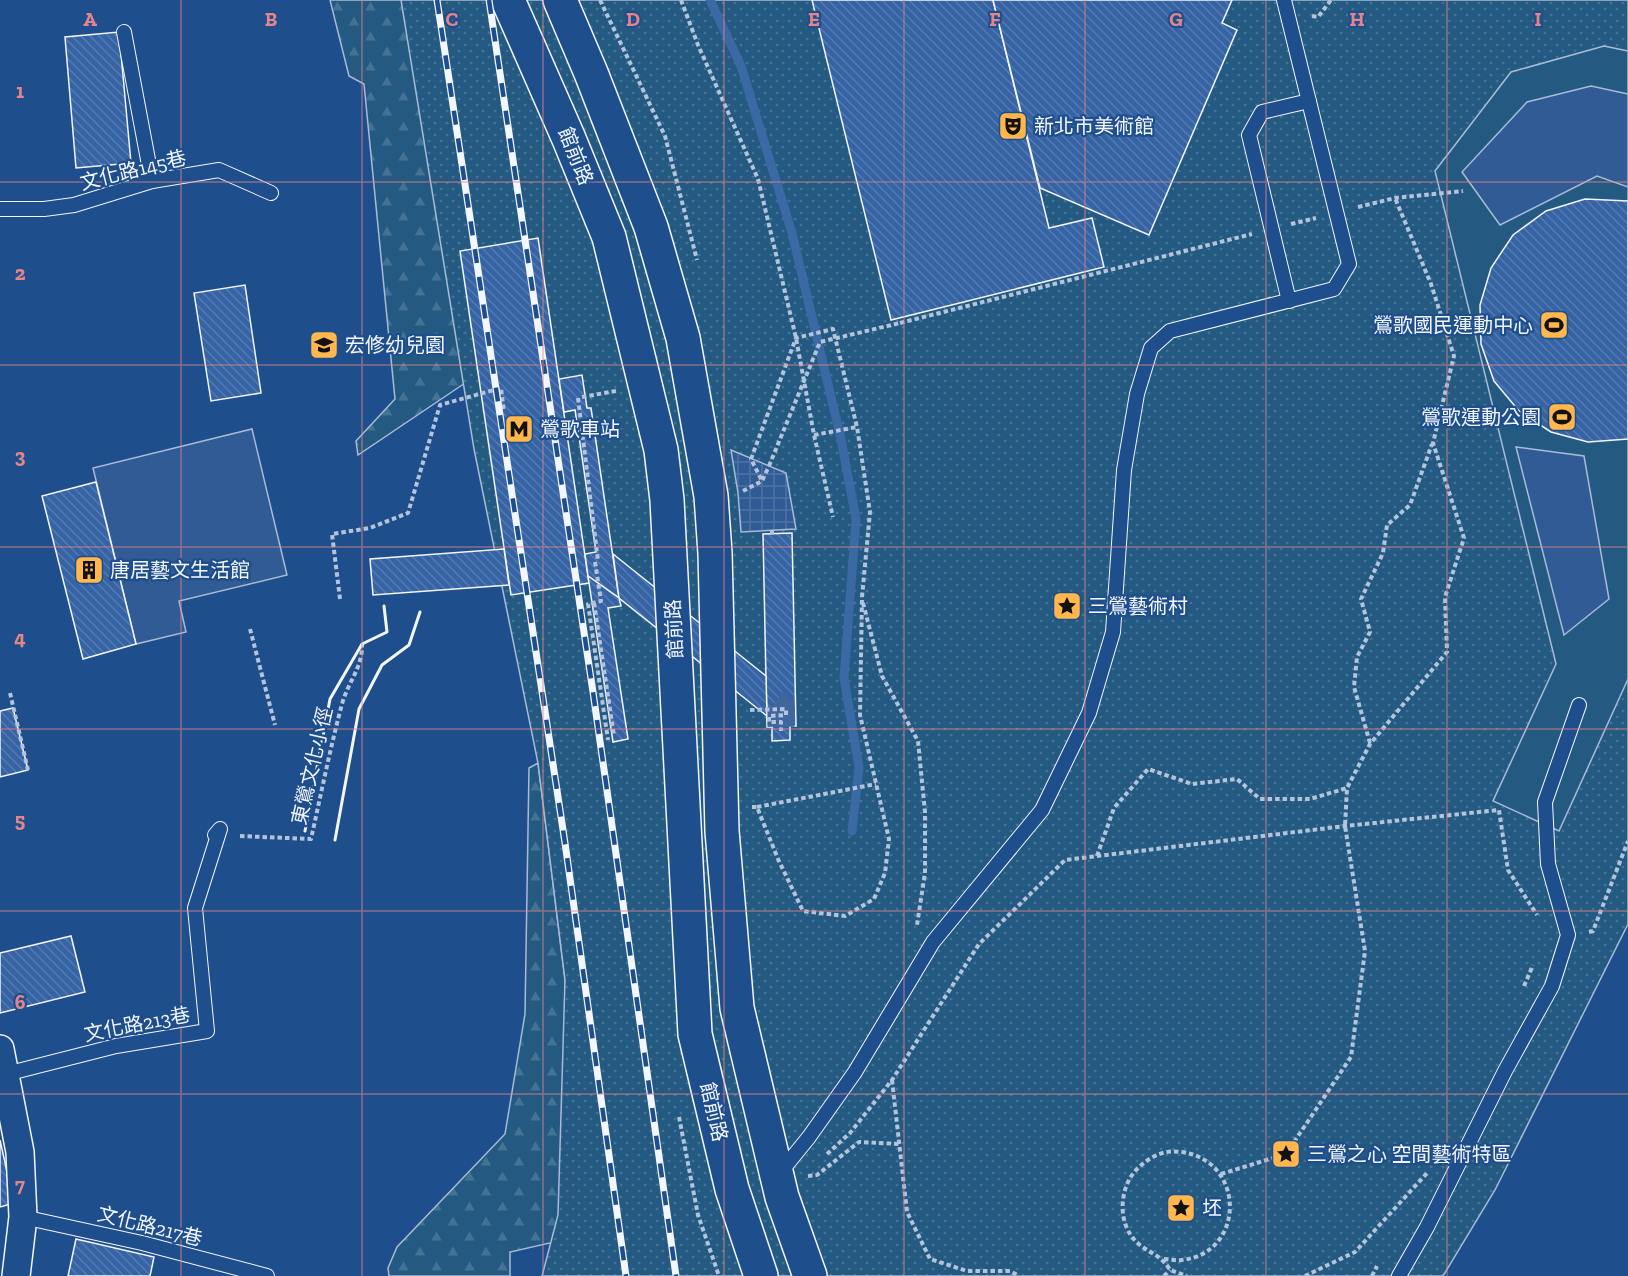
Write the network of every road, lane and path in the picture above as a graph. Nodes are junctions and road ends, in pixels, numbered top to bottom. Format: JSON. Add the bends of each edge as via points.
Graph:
{"nodes":[{"id":1,"x":508,"y":0,"type":"edge"},
{"id":2,"x":560,"y":0,"type":"edge"},
{"id":3,"x":681,"y":0,"type":"edge"},
{"id":4,"x":1284,"y":0,"type":"edge"},
{"id":5,"x":124,"y":32,"type":"dead end"},
{"id":6,"x":1309,"y":101,"type":"junction"},
{"id":7,"x":152,"y":182,"type":"junction"},
{"id":8,"x":1463,"y":191,"type":"dead end"},
{"id":9,"x":271,"y":194,"type":"dead end"},
{"id":10,"x":1395,"y":198,"type":"junction"},
{"id":11,"x":0,"y":209,"type":"edge"},
{"id":12,"x":1337,"y":213,"type":"junction"},
{"id":13,"x":1272,"y":229,"type":"junction"},
{"id":14,"x":1290,"y":301,"type":"junction"},
{"id":15,"x":796,"y":338,"type":"junction"},
{"id":16,"x":620,"y":391,"type":"dead end"},
{"id":17,"x":504,"y":412,"type":"dead end"},
{"id":18,"x":857,"y":427,"type":"junction"},
{"id":19,"x":814,"y":435,"type":"junction"},
{"id":20,"x":1433,"y":443,"type":"junction"},
{"id":21,"x":762,"y":481,"type":"junction"},
{"id":22,"x":738,"y":493,"type":"dead end"},
{"id":23,"x":833,"y":517,"type":"dead end"},
{"id":24,"x":772,"y":530,"type":"dead end"},
{"id":25,"x":772,"y":536,"type":"dead end"},
{"id":26,"x":862,"y":597,"type":"junction"},
{"id":27,"x":340,"y":599,"type":"dead end"},
{"id":28,"x":594,"y":603,"type":"junction"},
{"id":29,"x":250,"y":629,"type":"dead end"},
{"id":30,"x":362,"y":644,"type":"dead end"},
{"id":31,"x":10,"y":693,"type":"dead end"},
{"id":32,"x":749,"y":699,"type":"dead end"},
{"id":33,"x":1579,"y":705,"type":"dead end"},
{"id":34,"x":749,"y":710,"type":"junction"},
{"id":35,"x":749,"y":721,"type":"dead end"},
{"id":36,"x":275,"y":725,"type":"dead end"},
{"id":37,"x":781,"y":731,"type":"dead end"},
{"id":38,"x":614,"y":736,"type":"dead end"},
{"id":39,"x":608,"y":740,"type":"dead end"},
{"id":40,"x":1370,"y":744,"type":"junction"},
{"id":41,"x":28,"y":770,"type":"dead end"},
{"id":42,"x":876,"y":784,"type":"junction"},
{"id":43,"x":1347,"y":788,"type":"junction"},
{"id":44,"x":751,"y":796,"type":"dead end"},
{"id":45,"x":751,"y":807,"type":"junction"},
{"id":46,"x":757,"y":807,"type":"junction"},
{"id":47,"x":752,"y":819,"type":"dead end"},
{"id":48,"x":1346,"y":826,"type":"junction"},
{"id":49,"x":215,"y":835,"type":"joint"},
{"id":50,"x":1097,"y":856,"type":"junction"},
{"id":51,"x":925,"y":873,"type":"dead end"},
{"id":52,"x":1542,"y":922,"type":"dead end"},
{"id":53,"x":3,"y":1061,"type":"edge"},
{"id":54,"x":892,"y":1080,"type":"junction"},
{"id":55,"x":678,"y":1110,"type":"dead end"},
{"id":56,"x":899,"y":1144,"type":"junction"},
{"id":57,"x":824,"y":1156,"type":"dead end"},
{"id":58,"x":1433,"y":1166,"type":"dead end"},
{"id":59,"x":792,"y":1173,"type":"junction"},
{"id":60,"x":1221,"y":1174,"type":"junction"},
{"id":61,"x":23,"y":1217,"type":"junction"},
{"id":62,"x":1164,"y":1259,"type":"junction"},
{"id":63,"x":1170,"y":1270,"type":"junction"},
{"id":64,"x":16,"y":1276,"type":"edge"},
{"id":65,"x":267,"y":1276,"type":"edge"},
{"id":66,"x":719,"y":1276,"type":"edge"},
{"id":67,"x":761,"y":1276,"type":"edge"},
{"id":68,"x":810,"y":1276,"type":"edge"},
{"id":69,"x":1019,"y":1276,"type":"edge"},
{"id":70,"x":1164,"y":1276,"type":"edge"},
{"id":71,"x":1187,"y":1276,"type":"edge"},
{"id":72,"x":1305,"y":1276,"type":"edge"},
{"id":73,"x":1399,"y":1276,"type":"edge"}],
"edges":[{"from":1,"to":67,"type":"street","name":"館前路","via":[[609,237],[661,450],[667,500],[695,1034],[732,1189]]},
{"from":2,"to":59,"type":"street","via":[[651,227],[683,338],[715,553],[722,831],[737,1008]]},
{"from":3,"to":15,"type":"path","via":[[758,178]]},
{"from":4,"to":6,"type":"lane"},
{"from":5,"to":7,"type":"lane"},
{"from":6,"to":12,"type":"lane"},
{"from":6,"to":13,"type":"lane","via":[[1262,112],[1249,135]]},
{"from":7,"to":9,"type":"lane","name":"文化路145巷","via":[[219,170]]},
{"from":7,"to":11,"type":"lane","name":"文化路145巷","via":[[74,205]]},
{"from":8,"to":10,"type":"path"},
{"from":10,"to":12,"type":"path"},
{"from":10,"to":20,"type":"path","via":[[1431,284],[1454,356]]},
{"from":12,"to":13,"type":"path"},
{"from":12,"to":14,"type":"lane","via":[[1349,264],[1334,289]]},
{"from":13,"to":14,"type":"lane"},
{"from":13,"to":21,"type":"path","bridge":true,"via":[[820,342]]},
{"from":14,"to":59,"type":"lane","via":[[1170,331],[1151,348],[1137,394],[1124,470],[1113,632],[1089,713],[1042,810],[933,942],[855,1072],[809,1137]]},
{"from":15,"to":18,"type":"path","via":[[833,329]]},
{"from":15,"to":19,"type":"path"},
{"from":15,"to":21,"type":"path","via":[[751,459]]},
{"from":16,"to":28,"type":"path","via":[[580,398],[601,602]]},
{"from":17,"to":27,"type":"path","via":[[501,388],[440,405],[408,513],[370,528],[332,534]]},
{"from":18,"to":19,"type":"path"},
{"from":18,"to":26,"type":"path","via":[[870,512]]},
{"from":19,"to":23,"type":"path"},
{"from":20,"to":40,"type":"path","via":[[1410,505],[1387,525],[1383,553],[1361,599],[1370,632],[1357,657],[1354,687]]},
{"from":20,"to":40,"type":"path","via":[[1464,538],[1445,597],[1447,652]]},
{"from":21,"to":22,"type":"path"},
{"from":24,"to":25,"type":"path"},
{"from":26,"to":42,"type":"path","via":[[860,714]]},
{"from":26,"to":51,"type":"path","via":[[882,676],[918,741],[925,812]]},
{"from":28,"to":38,"type":"path"},
{"from":28,"to":39,"type":"path","via":[[588,604]]},
{"from":29,"to":36,"type":"path"},
{"from":30,"to":49,"type":"path","name":"東鶯文化小徑","via":[[359,668],[343,701],[311,839]]},
{"from":31,"to":41,"type":"path"},
{"from":32,"to":34,"type":"path"},
{"from":33,"to":73,"type":"lane","via":[[1545,802],[1548,864],[1568,934],[1552,986]]},
{"from":34,"to":35,"type":"path"},
{"from":34,"to":37,"type":"path","via":[[786,709],[786,715],[769,716],[769,722],[781,722]]},
{"from":40,"to":43,"type":"path"},
{"from":42,"to":46,"type":"path"},
{"from":42,"to":46,"type":"path","via":[[889,839],[885,873],[874,898],[846,916],[804,911]]},
{"from":43,"to":48,"type":"path"},
{"from":43,"to":50,"type":"path","via":[[1310,799],[1260,799],[1237,779],[1192,784],[1148,769],[1114,808]]},
{"from":44,"to":45,"type":"path"},
{"from":45,"to":46,"type":"path"},
{"from":45,"to":47,"type":"path"},
{"from":48,"to":50,"type":"path"},
{"from":48,"to":52,"type":"path","via":[[1499,810],[1508,870]]},
{"from":48,"to":60,"type":"path","via":[[1365,951],[1352,1057],[1286,1154]]},
{"from":49,"to":53,"type":"lane","name":"文化路213巷","via":[[220,829],[195,908],[207,1031]]},
{"from":50,"to":54,"type":"path","via":[[1065,860],[979,944]]},
{"from":53,"to":61,"type":"street","via":[[20,1152]]},
{"from":54,"to":56,"type":"path"},
{"from":54,"to":57,"type":"path","via":[[850,1133]]},
{"from":55,"to":66,"type":"path","via":[[698,1215]]},
{"from":56,"to":59,"type":"path","via":[[859,1142],[817,1175],[799,1178]]},
{"from":56,"to":69,"type":"path","via":[[907,1212],[930,1259],[967,1271],[1010,1272]]},
{"from":58,"to":72,"type":"path","via":[[1355,1252]]},
{"from":59,"to":68,"type":"street","via":[[782,1197]]},
{"from":60,"to":62,"type":"path","via":[[1229,1191],[1231,1210],[1216,1244],[1183,1260]]},
{"from":60,"to":62,"type":"path","via":[[1193,1153],[1176,1151],[1143,1162],[1131,1175],[1124,1191],[1125,1225],[1147,1252]]},
{"from":61,"to":64,"type":"street"},
{"from":61,"to":65,"type":"lane","name":"文化路217巷"},
{"from":62,"to":63,"type":"path"},
{"from":63,"to":70,"type":"path"},
{"from":63,"to":71,"type":"path"}]}
